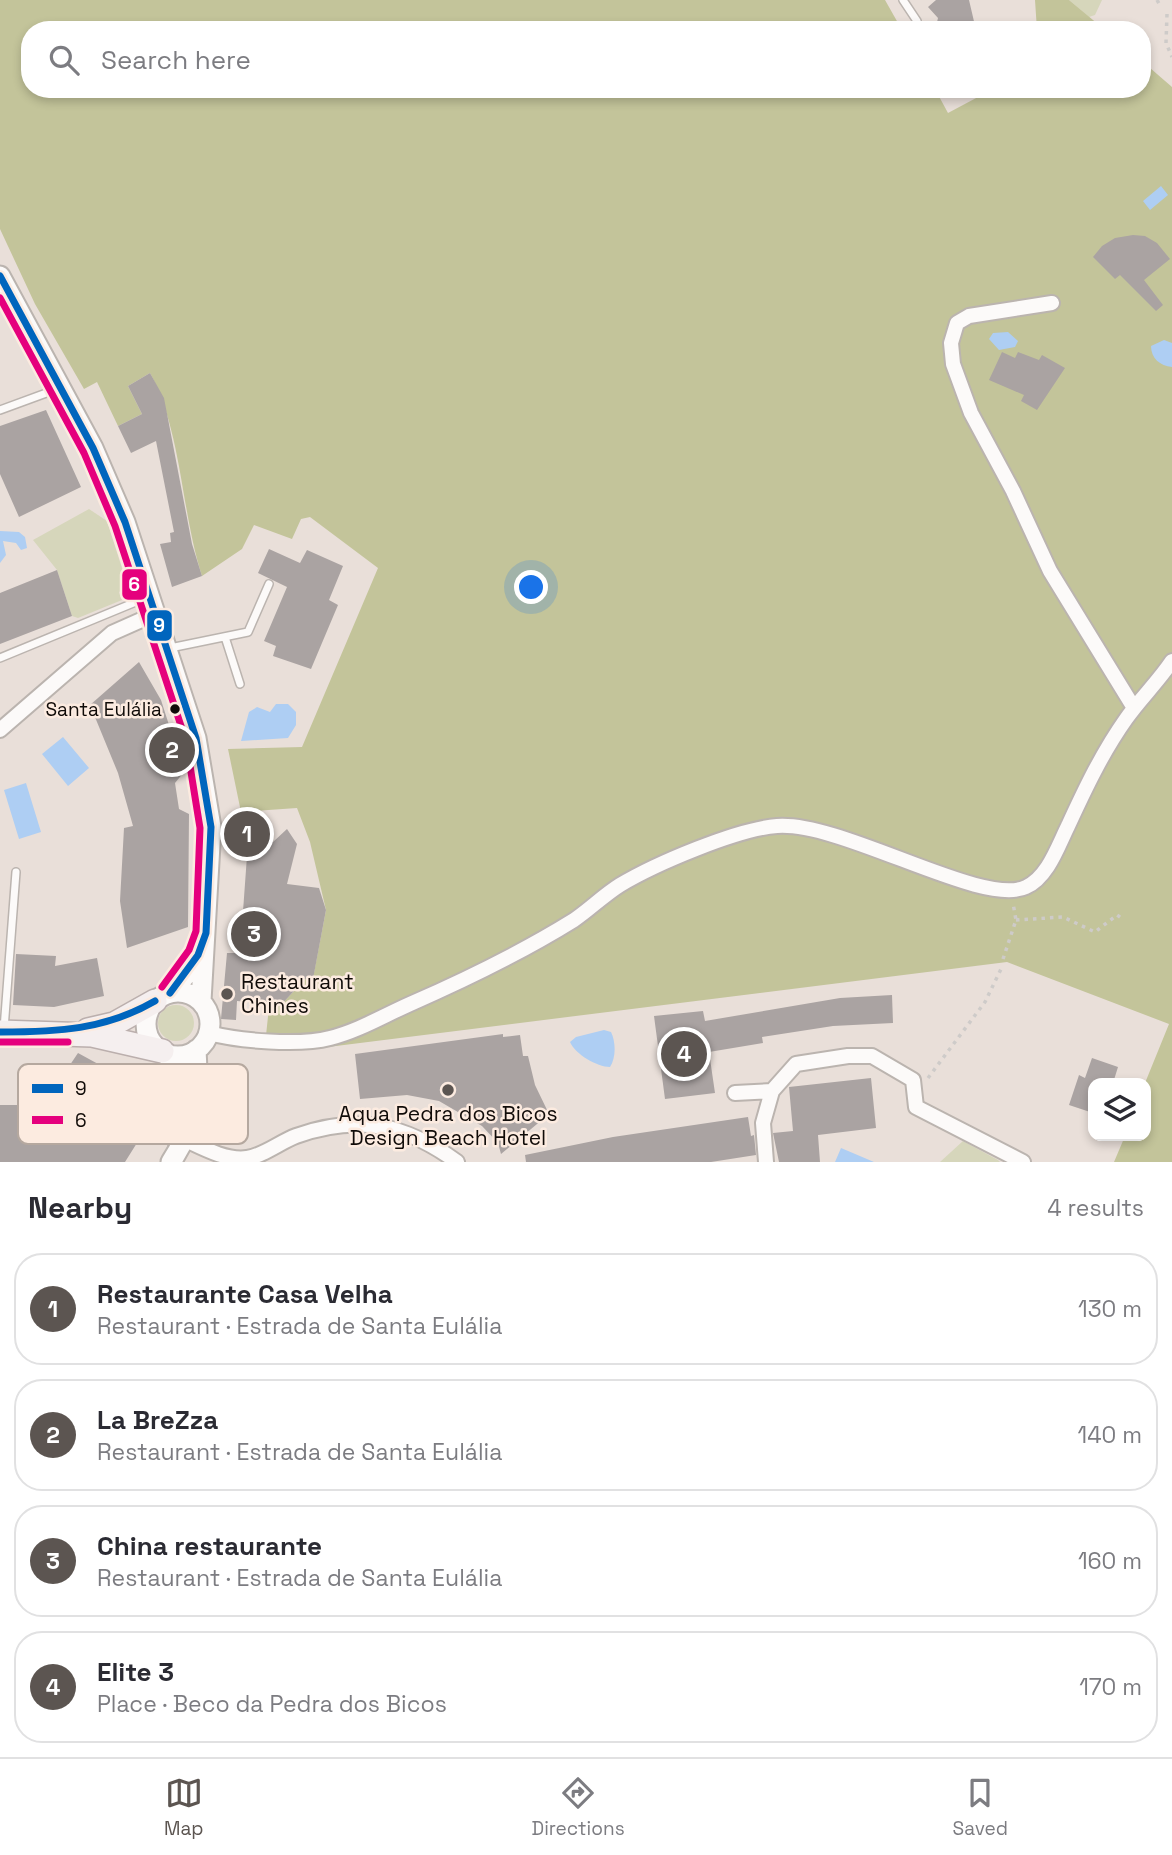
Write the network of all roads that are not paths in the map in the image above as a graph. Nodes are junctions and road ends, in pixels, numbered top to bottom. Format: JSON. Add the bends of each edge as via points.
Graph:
{"nodes":[{"id":1,"x":903,"y":0,"type":"edge"},
{"id":2,"x":917,"y":21,"type":"dead end"},
{"id":3,"x":0,"y":276,"type":"edge"},
{"id":4,"x":1052,"y":303,"type":"dead end"},
{"id":5,"x":61,"y":387,"type":"junction"},
{"id":6,"x":0,"y":410,"type":"edge"},
{"id":7,"x":269,"y":584,"type":"dead end"},
{"id":8,"x":154,"y":604,"type":"junction"},
{"id":9,"x":225,"y":637,"type":"junction"},
{"id":10,"x":169,"y":648,"type":"junction"},
{"id":11,"x":0,"y":658,"type":"edge"},
{"id":12,"x":1172,"y":661,"type":"edge"},
{"id":13,"x":240,"y":684,"type":"dead end"},
{"id":14,"x":1134,"y":708,"type":"junction"},
{"id":15,"x":0,"y":730,"type":"edge"},
{"id":16,"x":16,"y":872,"type":"dead end"},
{"id":17,"x":0,"y":933,"type":"edge"},
{"id":18,"x":11,"y":933,"type":"junction"},
{"id":19,"x":206,"y":933,"type":"junction"},
{"id":20,"x":163,"y":997,"type":"junction"},
{"id":21,"x":201,"y":1000,"type":"junction"},
{"id":22,"x":2,"y":1032,"type":"edge"},
{"id":23,"x":68,"y":1032,"type":"junction"},
{"id":24,"x":209,"y":1033,"type":"junction"},
{"id":25,"x":196,"y":1050,"type":"junction"},
{"id":26,"x":164,"y":1053,"type":"junction"},
{"id":27,"x":168,"y":1064,"type":"edge"},
{"id":28,"x":197,"y":1064,"type":"edge"},
{"id":29,"x":772,"y":1091,"type":"junction"},
{"id":30,"x":735,"y":1093,"type":"dead end"},
{"id":31,"x":175,"y":1144,"type":"edge"},
{"id":32,"x":183,"y":1144,"type":"edge"},
{"id":33,"x":195,"y":1144,"type":"edge"},
{"id":34,"x":170,"y":1162,"type":"edge"},
{"id":35,"x":457,"y":1162,"type":"edge"},
{"id":36,"x":766,"y":1162,"type":"edge"},
{"id":37,"x":1023,"y":1162,"type":"edge"}],
"edges":[{"from":1,"to":2,"type":"lane"},
{"from":3,"to":5,"type":"street"},
{"from":4,"to":14,"type":"street","via":[[969,316],[957,323],[951,343],[953,364],[971,413],[1050,571]]},
{"from":5,"to":6,"type":"lane"},
{"from":5,"to":8,"type":"street","via":[[104,473]]},
{"from":7,"to":9,"type":"lane","via":[[248,632]]},
{"from":8,"to":10,"type":"street"},
{"from":8,"to":11,"type":"lane"},
{"from":8,"to":15,"type":"street","via":[[111,632]]},
{"from":9,"to":10,"type":"lane"},
{"from":9,"to":13,"type":"lane"},
{"from":10,"to":19,"type":"street","via":[[205,780],[211,827]]},
{"from":12,"to":14,"type":"street"},
{"from":14,"to":24,"type":"street","via":[[1099,761],[1050,862],[1024,889],[980,887],[823,830],[778,826],[740,834],[649,871],[508,959],[361,1027],[328,1039],[292,1041]]},
{"from":16,"to":18,"type":"lane"},
{"from":17,"to":18,"type":"lane"},
{"from":18,"to":22,"type":"lane"},
{"from":19,"to":20,"type":"street","via":[[198,955]]},
{"from":19,"to":21,"type":"street"},
{"from":20,"to":21,"type":"street","via":[[186,993]]},
{"from":20,"to":23,"type":"main road","via":[[114,1024]]},
{"from":20,"to":26,"type":"street","via":[[150,1009],[146,1028]]},
{"from":21,"to":24,"type":"street","via":[[209,1016]]},
{"from":22,"to":23,"type":"main road"},
{"from":23,"to":26,"type":"main road"},
{"from":24,"to":25,"type":"street"},
{"from":25,"to":26,"type":"street","via":[[182,1056]]},
{"from":25,"to":28,"type":"street"},
{"from":26,"to":27,"type":"street"},
{"from":29,"to":30,"type":"street"},
{"from":29,"to":36,"type":"street","via":[[763,1123]]},
{"from":29,"to":37,"type":"street","via":[[796,1064],[872,1056],[913,1080],[916,1107]]},
{"from":31,"to":34,"type":"street"},
{"from":32,"to":34,"type":"street"},
{"from":33,"to":35,"type":"street","via":[[247,1158],[338,1124],[368,1125],[398,1129],[425,1140]]}]}
